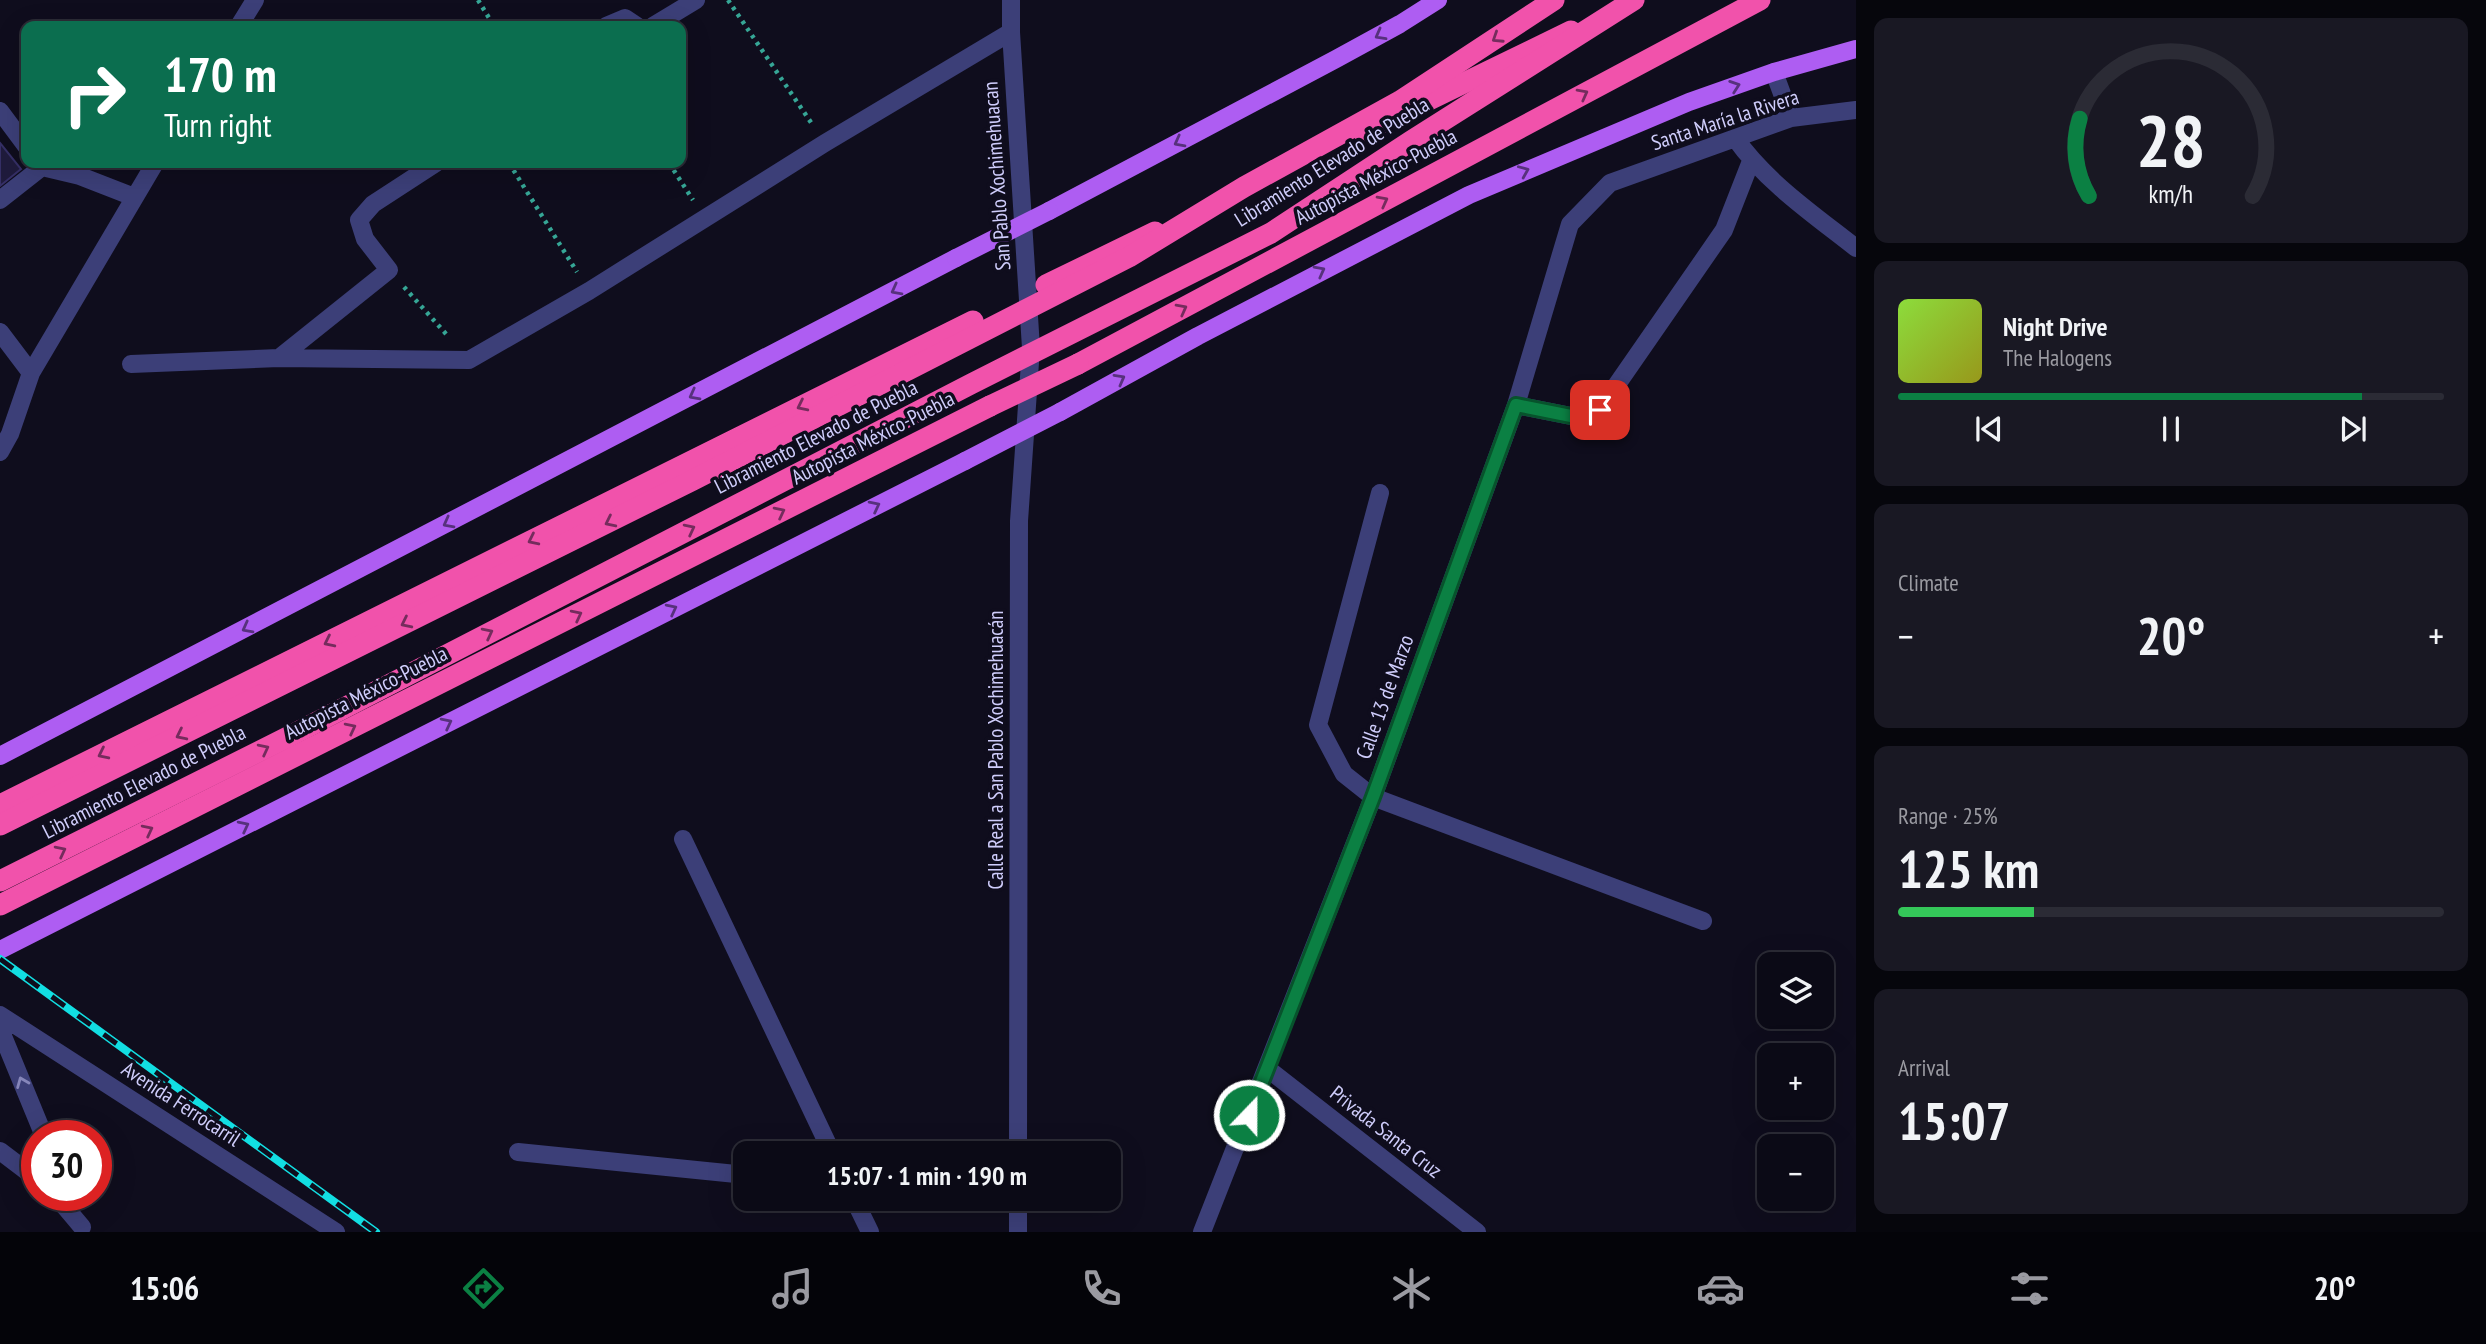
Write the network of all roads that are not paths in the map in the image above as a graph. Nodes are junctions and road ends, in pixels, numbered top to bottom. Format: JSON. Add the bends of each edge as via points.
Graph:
{"nodes":[{"id":1,"x":255,"y":0,"type":"edge"},
{"id":2,"x":696,"y":0,"type":"edge"},
{"id":3,"x":1011,"y":0,"type":"edge"},
{"id":4,"x":1438,"y":0,"type":"edge"},
{"id":5,"x":1554,"y":0,"type":"edge"},
{"id":6,"x":1635,"y":0,"type":"edge"},
{"id":7,"x":1760,"y":0,"type":"edge"},
{"id":8,"x":242,"y":21,"type":"edge"},
{"id":9,"x":661,"y":21,"type":"edge"},
{"id":10,"x":1011,"y":32,"type":"junction"},
{"id":11,"x":1856,"y":49,"type":"edge"},
{"id":12,"x":1774,"y":72,"type":"junction"},
{"id":13,"x":1856,"y":110,"type":"edge"},
{"id":14,"x":0,"y":111,"type":"edge"},
{"id":15,"x":1791,"y":118,"type":"junction"},
{"id":16,"x":1735,"y":138,"type":"junction"},
{"id":17,"x":21,"y":139,"type":"edge"},
{"id":18,"x":1751,"y":161,"type":"junction"},
{"id":19,"x":37,"y":168,"type":"edge"},
{"id":20,"x":52,"y":168,"type":"edge"},
{"id":21,"x":152,"y":168,"type":"edge"},
{"id":22,"x":428,"y":168,"type":"edge"},
{"id":23,"x":1610,"y":183,"type":"joint"},
{"id":24,"x":134,"y":198,"type":"junction"},
{"id":25,"x":0,"y":200,"type":"edge"},
{"id":26,"x":1856,"y":248,"type":"edge"},
{"id":27,"x":0,"y":332,"type":"edge"},
{"id":28,"x":1031,"y":348,"type":"joint"},
{"id":29,"x":279,"y":358,"type":"junction"},
{"id":30,"x":131,"y":364,"type":"dead end"},
{"id":31,"x":31,"y":373,"type":"junction"},
{"id":32,"x":1516,"y":405,"type":"junction"},
{"id":33,"x":5,"y":431,"type":"edge"},
{"id":34,"x":0,"y":452,"type":"edge"},
{"id":35,"x":1380,"y":493,"type":"dead end"},
{"id":36,"x":0,"y":756,"type":"edge"},
{"id":37,"x":1373,"y":797,"type":"junction"},
{"id":38,"x":0,"y":805,"type":"edge"},
{"id":39,"x":0,"y":825,"type":"edge"},
{"id":40,"x":682,"y":839,"type":"dead end"},
{"id":41,"x":0,"y":881,"type":"edge"},
{"id":42,"x":0,"y":905,"type":"edge"},
{"id":43,"x":1703,"y":922,"type":"dead end"},
{"id":44,"x":4,"y":948,"type":"edge"},
{"id":45,"x":0,"y":1015,"type":"edge"},
{"id":46,"x":0,"y":1029,"type":"edge"},
{"id":47,"x":1268,"y":1069,"type":"junction"},
{"id":48,"x":37,"y":1120,"type":"edge"},
{"id":49,"x":826,"y":1141,"type":"edge"},
{"id":50,"x":1018,"y":1141,"type":"edge"},
{"id":51,"x":0,"y":1151,"type":"edge"},
{"id":52,"x":518,"y":1152,"type":"dead end"},
{"id":53,"x":21,"y":1167,"type":"edge"},
{"id":54,"x":733,"y":1174,"type":"edge"},
{"id":55,"x":68,"y":1211,"type":"edge"},
{"id":56,"x":75,"y":1211,"type":"edge"},
{"id":57,"x":860,"y":1211,"type":"edge"},
{"id":58,"x":1018,"y":1211,"type":"edge"},
{"id":59,"x":83,"y":1230,"type":"edge"},
{"id":60,"x":336,"y":1232,"type":"edge"},
{"id":61,"x":870,"y":1232,"type":"edge"},
{"id":62,"x":1018,"y":1232,"type":"edge"},
{"id":63,"x":1202,"y":1232,"type":"edge"},
{"id":64,"x":1477,"y":1232,"type":"edge"}],
"edges":[{"from":1,"to":8,"type":"street"},
{"from":2,"to":9,"type":"street"},
{"from":3,"to":10,"type":"street","name":"San Pablo Xochimehuacan"},
{"from":4,"to":36,"type":"main road","one_way":true,"bridge":true,"via":[[1357,48],[1049,211]]},
{"from":5,"to":39,"type":"highway","name":"Libramiento Elevado de Puebla","one_way":true,"bridge":true,"via":[[1400,101],[1129,257]]},
{"from":6,"to":38,"type":"highway","name":"Autopista México-Puebla","one_way":true,"via":[[1046,285]]},
{"from":41,"to":6,"type":"highway","name":"Libramiento Elevado de Puebla","one_way":true,"bridge":true,"via":[[1271,233]]},
{"from":42,"to":7,"type":"highway","name":"Autopista México-Puebla","one_way":true,"bridge":true,"via":[[1078,364]]},
{"from":10,"to":28,"type":"street","name":"San Pablo Xochimehuacan"},
{"from":10,"to":29,"type":"street","via":[[469,360]]},
{"from":11,"to":12,"type":"main road"},
{"from":12,"to":15,"type":"street"},
{"from":44,"to":12,"type":"main road","one_way":true,"bridge":true,"via":[[965,461],[1469,195],[1689,102]]},
{"from":13,"to":15,"type":"street","name":"Santa María la Rivera"},
{"from":14,"to":17,"type":"street"},
{"from":15,"to":16,"type":"street","name":"Santa María la Rivera"},
{"from":16,"to":18,"type":"street"},
{"from":16,"to":23,"type":"street","name":"Santa María la Rivera"},
{"from":18,"to":26,"type":"street"},
{"from":18,"to":32,"type":"street","via":[[1724,230],[1600,410],[1581,418]]},
{"from":19,"to":25,"type":"street"},
{"from":20,"to":24,"type":"street"},
{"from":21,"to":24,"type":"street"},
{"from":22,"to":29,"type":"street","via":[[373,204],[359,220],[365,239],[389,270]]},
{"from":23,"to":32,"type":"street","name":"Calle 13 de Marzo","via":[[1570,224]]},
{"from":24,"to":31,"type":"street"},
{"from":27,"to":31,"type":"street"},
{"from":28,"to":50,"type":"street","name":"Calle Real a San Pablo Xochimehuacán","via":[[1020,521]]},
{"from":29,"to":30,"type":"street"},
{"from":31,"to":33,"type":"street"},
{"from":32,"to":37,"type":"street","name":"Calle 13 de Marzo"},
{"from":33,"to":34,"type":"street"},
{"from":35,"to":37,"type":"street","via":[[1318,725],[1344,774]]},
{"from":37,"to":43,"type":"street"},
{"from":37,"to":47,"type":"street","name":"Calle 13 de Marzo"},
{"from":40,"to":49,"type":"street"},
{"from":45,"to":60,"type":"street","name":"Avenida Ferrocarril"},
{"from":48,"to":46,"type":"street","one_way":true},
{"from":47,"to":63,"type":"street","name":"Calle 13 de Marzo"},
{"from":47,"to":64,"type":"street","name":"Privada Santa Cruz"},
{"from":51,"to":53,"type":"street"},
{"from":52,"to":54,"type":"street"},
{"from":55,"to":59,"type":"street"},
{"from":56,"to":59,"type":"street"},
{"from":57,"to":61,"type":"street"},
{"from":58,"to":62,"type":"street"}]}
